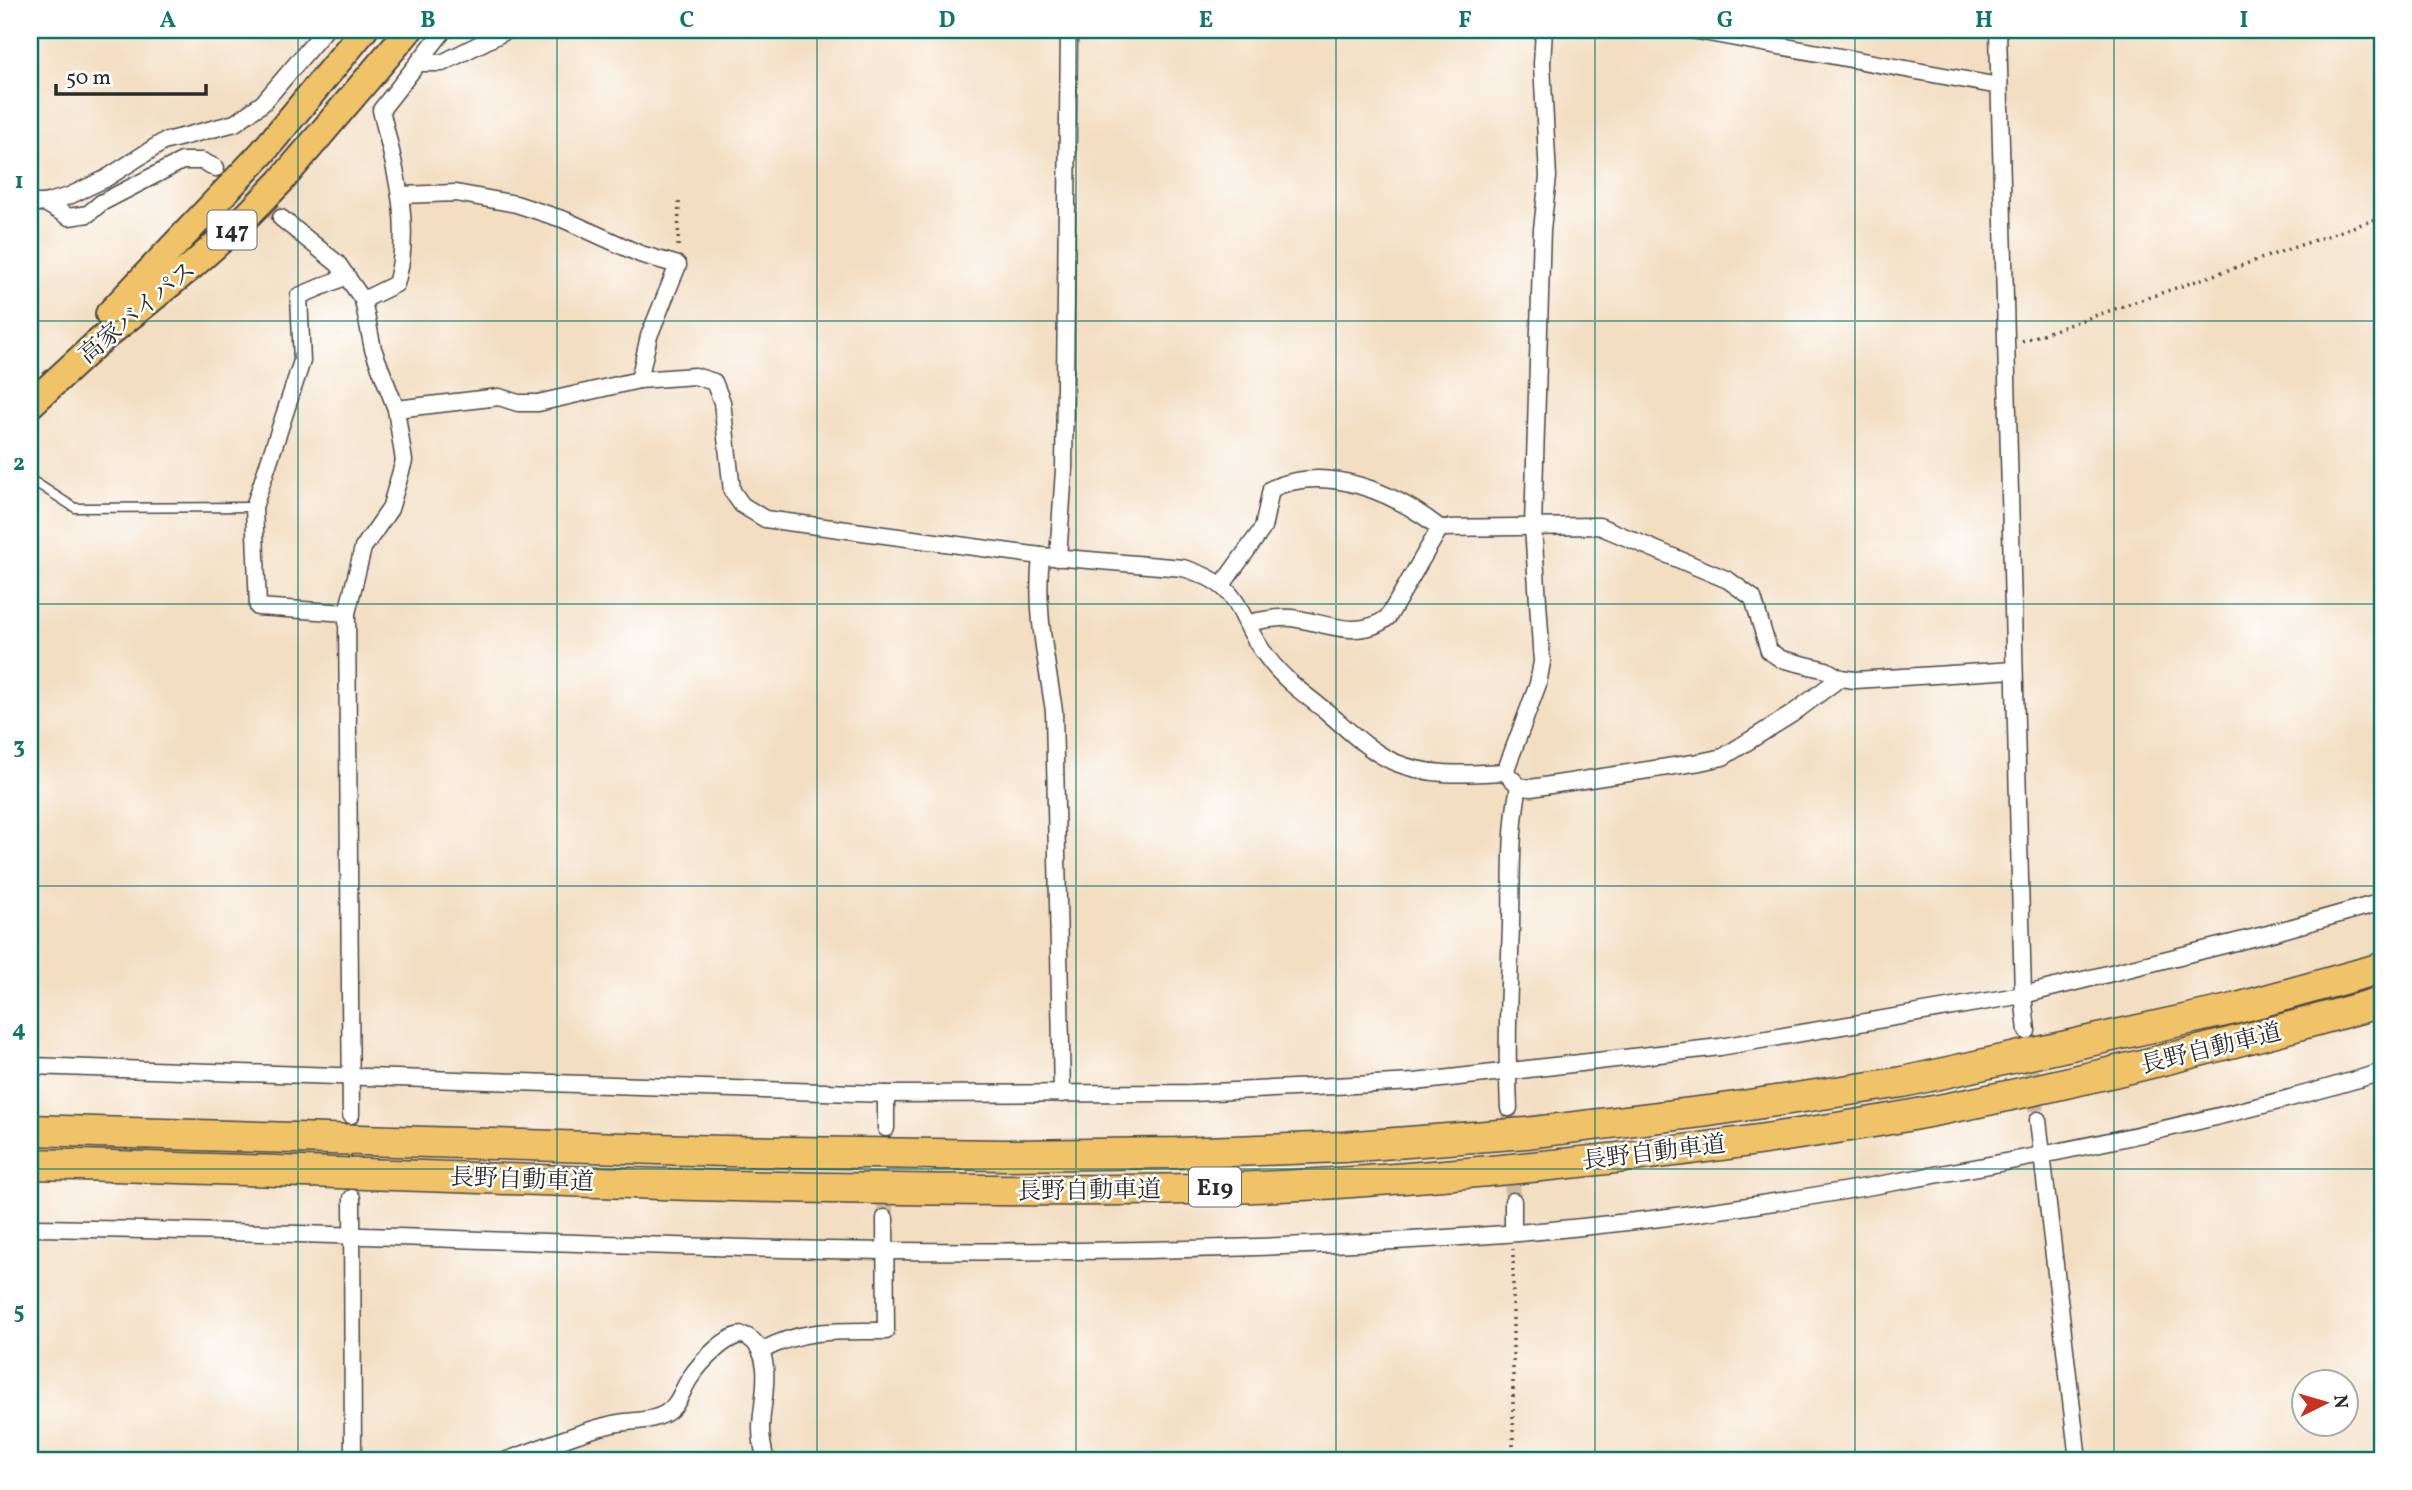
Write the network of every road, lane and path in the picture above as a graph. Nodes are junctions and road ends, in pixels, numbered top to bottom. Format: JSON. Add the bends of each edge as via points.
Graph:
{"nodes":[{"id":1,"x":324,"y":30,"type":"edge"},
{"id":2,"x":364,"y":30,"type":"edge"},
{"id":3,"x":409,"y":30,"type":"edge"},
{"id":4,"x":444,"y":30,"type":"edge"},
{"id":5,"x":508,"y":30,"type":"edge"},
{"id":6,"x":1069,"y":30,"type":"edge"},
{"id":7,"x":1544,"y":30,"type":"edge"},
{"id":8,"x":1692,"y":30,"type":"edge"},
{"id":9,"x":1998,"y":30,"type":"edge"},
{"id":10,"x":419,"y":63,"type":"junction"},
{"id":11,"x":1999,"y":86,"type":"junction"},
{"id":12,"x":216,"y":168,"type":"tunnel mouth"},
{"id":13,"x":401,"y":195,"type":"junction"},
{"id":14,"x":679,"y":202,"type":"dead end"},
{"id":15,"x":37,"y":203,"type":"edge"},
{"id":16,"x":2382,"y":217,"type":"edge"},
{"id":17,"x":281,"y":218,"type":"tunnel mouth"},
{"id":18,"x":678,"y":265,"type":"junction"},
{"id":19,"x":347,"y":276,"type":"junction"},
{"id":20,"x":363,"y":300,"type":"junction"},
{"id":21,"x":2006,"y":343,"type":"junction"},
{"id":22,"x":639,"y":380,"type":"junction"},
{"id":23,"x":30,"y":390,"type":"edge"},
{"id":24,"x":30,"y":405,"type":"edge"},
{"id":25,"x":396,"y":409,"type":"junction"},
{"id":26,"x":30,"y":479,"type":"edge"},
{"id":27,"x":254,"y":508,"type":"junction"},
{"id":28,"x":1533,"y":527,"type":"junction"},
{"id":29,"x":1440,"y":528,"type":"junction"},
{"id":30,"x":1041,"y":556,"type":"junction"},
{"id":31,"x":1058,"y":558,"type":"junction"},
{"id":32,"x":1222,"y":585,"type":"junction"},
{"id":33,"x":347,"y":613,"type":"junction"},
{"id":34,"x":1248,"y":623,"type":"junction"},
{"id":35,"x":2014,"y":670,"type":"junction"},
{"id":36,"x":1840,"y":678,"type":"junction"},
{"id":37,"x":1505,"y":772,"type":"junction"},
{"id":38,"x":1519,"y":786,"type":"junction"},
{"id":39,"x":2382,"y":902,"type":"edge"},
{"id":40,"x":2382,"y":968,"type":"edge"},
{"id":41,"x":2023,"y":995,"type":"junction"},
{"id":42,"x":2382,"y":1002,"type":"edge"},
{"id":43,"x":2027,"y":1031,"type":"tunnel mouth"},
{"id":44,"x":30,"y":1066,"type":"edge"},
{"id":45,"x":2382,"y":1072,"type":"edge"},
{"id":46,"x":1507,"y":1073,"type":"junction"},
{"id":47,"x":352,"y":1077,"type":"junction"},
{"id":48,"x":886,"y":1094,"type":"junction"},
{"id":49,"x":1062,"y":1094,"type":"junction"},
{"id":50,"x":1509,"y":1108,"type":"tunnel mouth"},
{"id":51,"x":351,"y":1115,"type":"dead end"},
{"id":52,"x":2038,"y":1120,"type":"tunnel mouth"},
{"id":53,"x":886,"y":1128,"type":"tunnel mouth"},
{"id":54,"x":30,"y":1130,"type":"edge"},
{"id":55,"x":2042,"y":1155,"type":"junction"},
{"id":56,"x":30,"y":1164,"type":"edge"},
{"id":57,"x":352,"y":1198,"type":"dead end"},
{"id":58,"x":1513,"y":1201,"type":"tunnel mouth"},
{"id":59,"x":886,"y":1218,"type":"tunnel mouth"},
{"id":60,"x":30,"y":1228,"type":"edge"},
{"id":61,"x":1513,"y":1233,"type":"junction"},
{"id":62,"x":352,"y":1236,"type":"junction"},
{"id":63,"x":887,"y":1251,"type":"junction"},
{"id":64,"x":761,"y":1351,"type":"junction"},
{"id":65,"x":353,"y":1460,"type":"edge"},
{"id":66,"x":507,"y":1460,"type":"edge"},
{"id":67,"x":766,"y":1460,"type":"edge"},
{"id":68,"x":1513,"y":1460,"type":"edge"},
{"id":69,"x":2078,"y":1460,"type":"edge"}],
"edges":[{"from":1,"to":15,"type":"street","via":[[263,103],[235,123],[163,142],[105,179],[69,196]]},
{"from":2,"to":23,"type":"highway","name":"高家バイパス","number":"147","via":[[262,153],[174,248]]},
{"from":3,"to":24,"type":"highway","name":"高家バイパス","number":"147","via":[[238,225]]},
{"from":4,"to":10,"type":"street"},
{"from":5,"to":10,"type":"street","via":[[442,63]]},
{"from":6,"to":31,"type":"street","via":[[1064,470]]},
{"from":7,"to":28,"type":"street","via":[[1548,177],[1542,229]]},
{"from":8,"to":11,"type":"street"},
{"from":9,"to":11,"type":"street"},
{"from":10,"to":13,"type":"street","via":[[382,110]]},
{"from":11,"to":21,"type":"street"},
{"from":12,"to":15,"type":"street","via":[[202,161],[182,161],[88,214],[69,217]]},
{"from":13,"to":18,"type":"street","via":[[456,193],[516,204]]},
{"from":13,"to":20,"type":"street","via":[[403,260],[396,284]]},
{"from":14,"to":18,"type":"path"},
{"from":16,"to":21,"type":"path"},
{"from":17,"to":19,"type":"street"},
{"from":18,"to":22,"type":"street","via":[[649,336]]},
{"from":19,"to":20,"type":"street"},
{"from":19,"to":27,"type":"street","via":[[299,296],[302,361]]},
{"from":20,"to":25,"type":"street","via":[[373,349]]},
{"from":21,"to":35,"type":"street"},
{"from":22,"to":25,"type":"street","via":[[538,403],[499,397]]},
{"from":22,"to":30,"type":"street","via":[[695,376],[714,382],[722,402],[732,491],[742,505],[765,519]]},
{"from":25,"to":33,"type":"street","via":[[404,461],[390,509],[363,548]]},
{"from":26,"to":27,"type":"lane","via":[[75,508]]},
{"from":27,"to":33,"type":"street","via":[[258,607]]},
{"from":28,"to":29,"type":"street"},
{"from":28,"to":36,"type":"street","via":[[1599,526],[1728,580],[1753,598],[1769,651]]},
{"from":28,"to":37,"type":"street","via":[[1542,662]]},
{"from":29,"to":32,"type":"street","via":[[1396,500],[1344,481],[1287,481],[1271,489],[1263,528]]},
{"from":29,"to":34,"type":"street","via":[[1388,617],[1378,626],[1339,629],[1277,617]]},
{"from":30,"to":31,"type":"street"},
{"from":30,"to":49,"type":"street","via":[[1039,611],[1054,711]]},
{"from":31,"to":32,"type":"street","via":[[1183,568]]},
{"from":32,"to":34,"type":"street"},
{"from":33,"to":47,"type":"street"},
{"from":34,"to":37,"type":"street","via":[[1266,656],[1291,684],[1373,750],[1426,771]]},
{"from":35,"to":36,"type":"street"},
{"from":35,"to":41,"type":"street"},
{"from":36,"to":38,"type":"street","via":[[1723,757],[1531,788]]},
{"from":37,"to":38,"type":"street"},
{"from":38,"to":46,"type":"street"},
{"from":39,"to":41,"type":"street"},
{"from":40,"to":54,"type":"highway","name":"長野自動車道","number":"E19","via":[[2234,1009],[1903,1082],[1526,1133],[1343,1147],[978,1155]]},
{"from":41,"to":43,"type":"street"},
{"from":41,"to":46,"type":"street","via":[[1720,1048]]},
{"from":42,"to":56,"type":"highway","name":"長野自動車道","number":"E19","via":[[2118,1072],[1906,1116],[1697,1148],[1347,1182],[1002,1191],[720,1187]]},
{"from":44,"to":47,"type":"street"},
{"from":45,"to":55,"type":"street"},
{"from":46,"to":49,"type":"street","via":[[1415,1082]]},
{"from":46,"to":50,"type":"street"},
{"from":47,"to":48,"type":"street"},
{"from":47,"to":51,"type":"street"},
{"from":48,"to":49,"type":"street"},
{"from":48,"to":53,"type":"street"},
{"from":52,"to":55,"type":"street"},
{"from":55,"to":61,"type":"street","via":[[1783,1202]]},
{"from":55,"to":69,"type":"street"},
{"from":57,"to":62,"type":"street"},
{"from":58,"to":61,"type":"street"},
{"from":59,"to":63,"type":"street"},
{"from":60,"to":62,"type":"street"},
{"from":61,"to":63,"type":"street","via":[[1198,1248]]},
{"from":61,"to":68,"type":"path"},
{"from":62,"to":63,"type":"street"},
{"from":62,"to":65,"type":"street"},
{"from":63,"to":64,"type":"street","via":[[886,1331],[811,1332],[782,1339]]},
{"from":64,"to":66,"type":"street","via":[[749,1338],[734,1337],[704,1361],[677,1404],[666,1413],[608,1425]]},
{"from":64,"to":67,"type":"street","via":[[761,1428]]}]}
